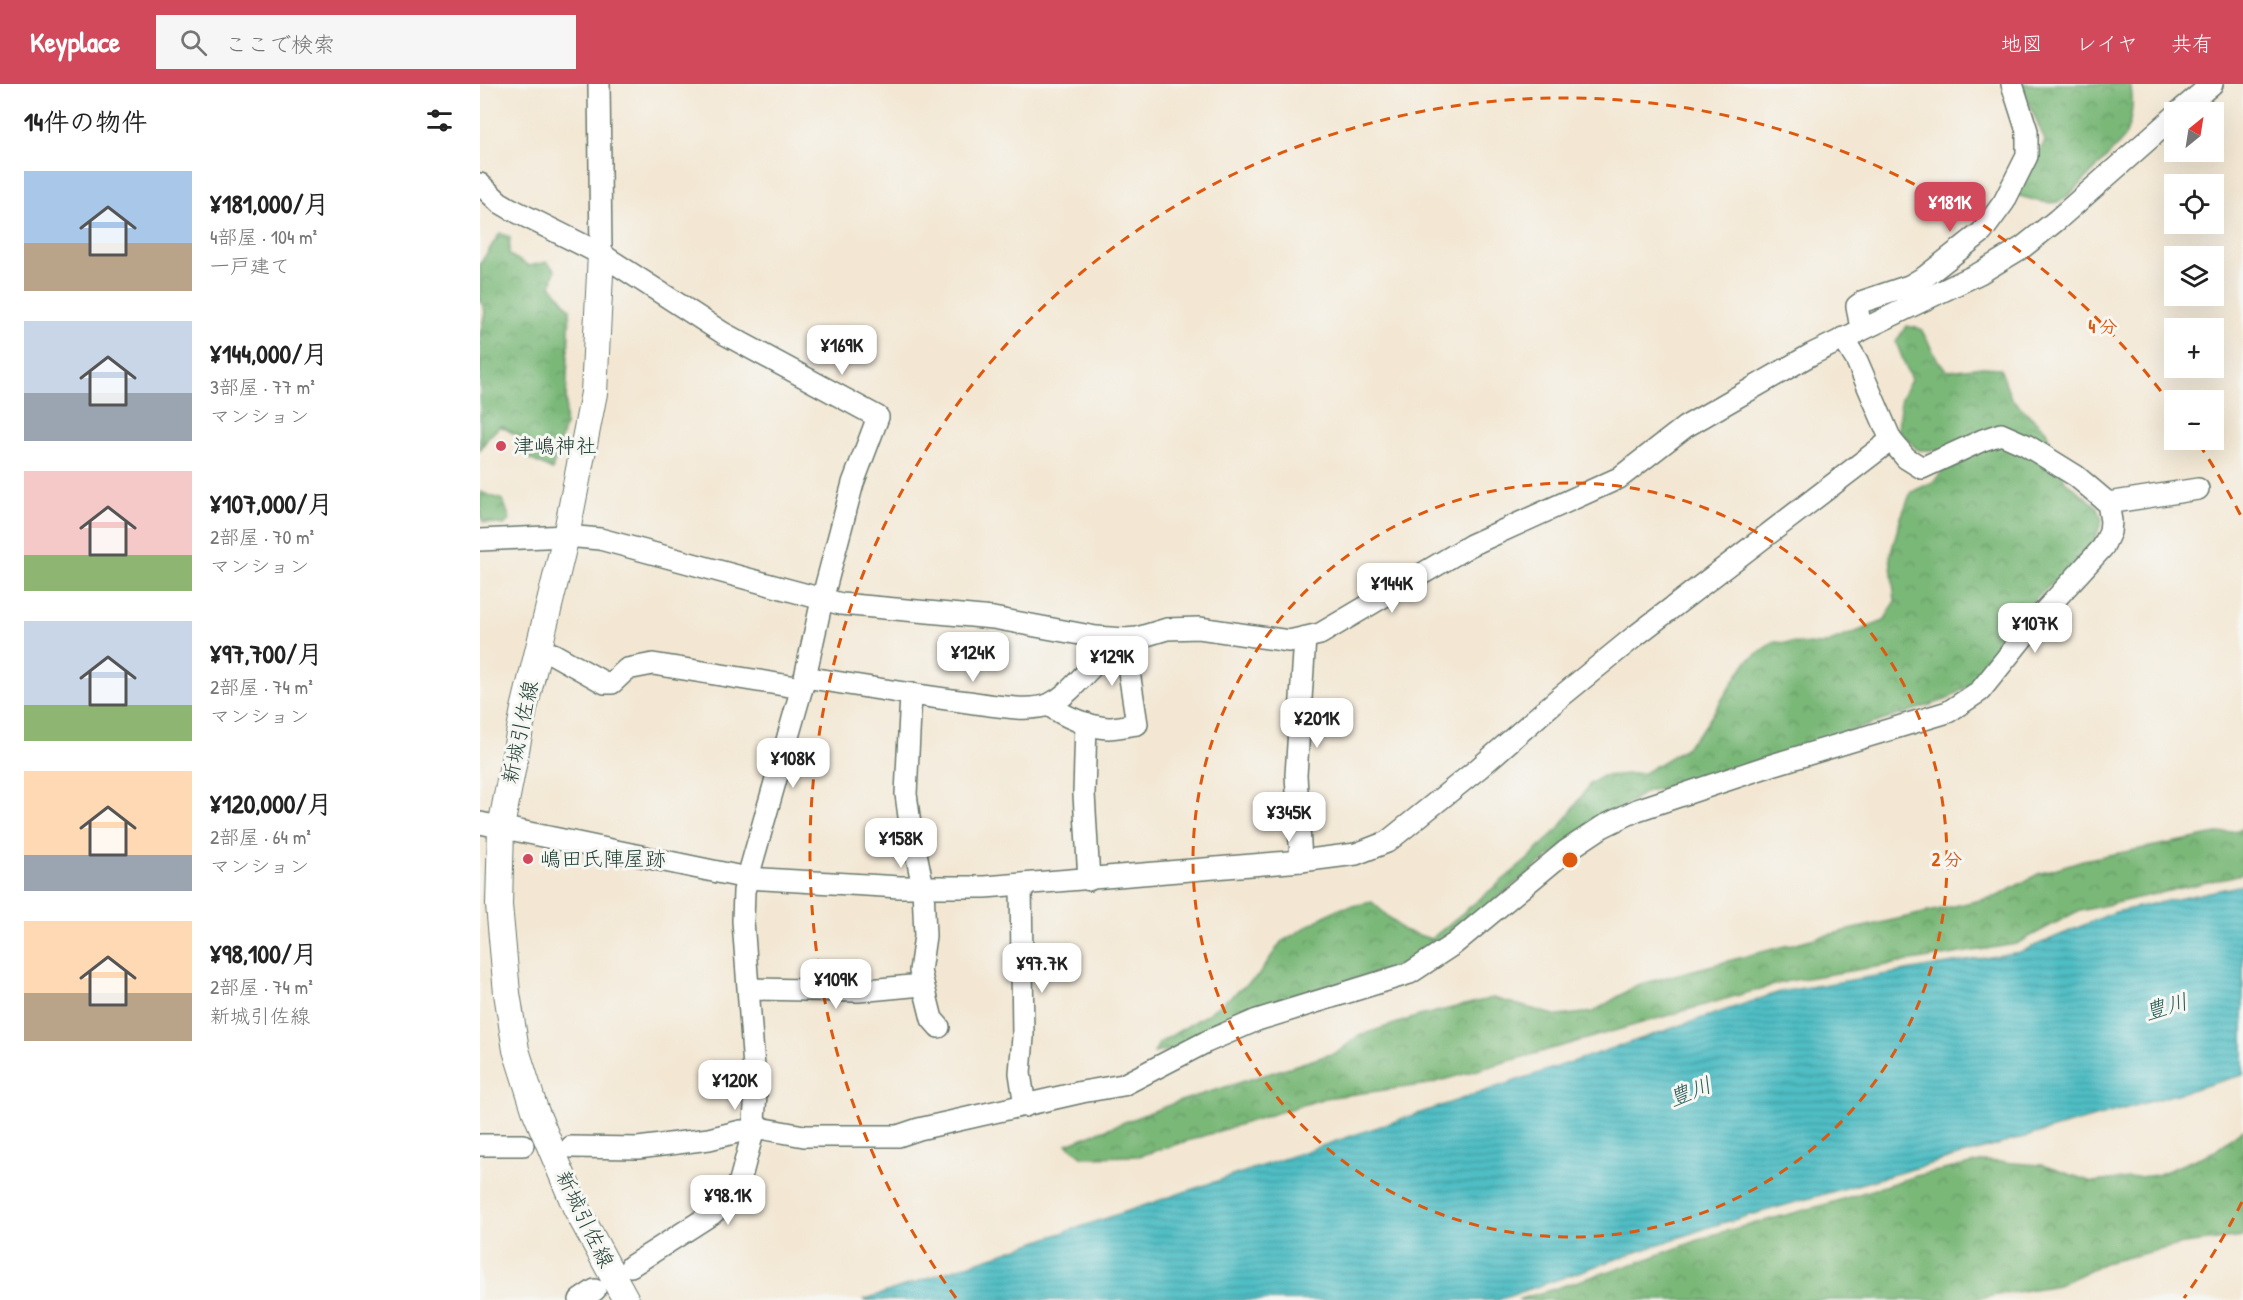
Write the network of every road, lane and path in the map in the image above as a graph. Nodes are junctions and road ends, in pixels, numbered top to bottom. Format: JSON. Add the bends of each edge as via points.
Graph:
{"nodes":[{"id":1,"x":599,"y":84,"type":"edge"},
{"id":2,"x":2012,"y":84,"type":"edge"},
{"id":3,"x":2212,"y":84,"type":"edge"},
{"id":4,"x":2191,"y":102,"type":"edge"},
{"id":5,"x":2164,"y":126,"type":"edge"},
{"id":6,"x":480,"y":183,"type":"edge"},
{"id":7,"x":601,"y":254,"type":"junction"},
{"id":8,"x":1852,"y":333,"type":"junction"},
{"id":9,"x":1891,"y":440,"type":"junction"},
{"id":10,"x":2198,"y":489,"type":"dead end"},
{"id":11,"x":2108,"y":503,"type":"junction"},
{"id":12,"x":566,"y":536,"type":"junction"},
{"id":13,"x":480,"y":540,"type":"edge"},
{"id":14,"x":822,"y":600,"type":"junction"},
{"id":15,"x":1305,"y":638,"type":"junction"},
{"id":16,"x":1125,"y":642,"type":"junction"},
{"id":17,"x":539,"y":650,"type":"junction"},
{"id":18,"x":803,"y":683,"type":"junction"},
{"id":19,"x":911,"y":694,"type":"junction"},
{"id":20,"x":1049,"y":705,"type":"junction"},
{"id":21,"x":1086,"y":723,"type":"junction"},
{"id":22,"x":491,"y":825,"type":"edge"},
{"id":23,"x":1301,"y":861,"type":"junction"},
{"id":24,"x":747,"y":878,"type":"junction"},
{"id":25,"x":1089,"y":880,"type":"junction"},
{"id":26,"x":1021,"y":885,"type":"junction"},
{"id":27,"x":923,"y":887,"type":"junction"},
{"id":28,"x":922,"y":985,"type":"junction"},
{"id":29,"x":749,"y":989,"type":"junction"},
{"id":30,"x":939,"y":1027,"type":"dead end"},
{"id":31,"x":1025,"y":1107,"type":"junction"},
{"id":32,"x":754,"y":1128,"type":"junction"},
{"id":33,"x":480,"y":1145,"type":"edge"},
{"id":34,"x":523,"y":1145,"type":"dead end"},
{"id":35,"x":571,"y":1147,"type":"dead end"},
{"id":36,"x":632,"y":1266,"type":"dead end"},
{"id":37,"x":626,"y":1300,"type":"edge"}],
"edges":[{"from":1,"to":7,"type":"street"},
{"from":2,"to":8,"type":"street","via":[[2027,131],[2027,156],[2004,202],[1982,232],[1926,276],[1857,306]]},
{"from":3,"to":4,"type":"street"},
{"from":5,"to":8,"type":"street","via":[[2023,247],[1980,273]]},
{"from":6,"to":7,"type":"street","via":[[499,202]]},
{"from":7,"to":12,"type":"main road","name":"新城引佐線","via":[[594,393]]},
{"from":7,"to":14,"type":"street","via":[[723,333],[878,417],[853,483]]},
{"from":8,"to":9,"type":"street","via":[[1857,362]]},
{"from":8,"to":15,"type":"street","via":[[1685,428],[1619,478],[1471,545],[1320,634]]},
{"from":9,"to":11,"type":"street","via":[[1906,458],[1922,468],[2001,434],[2076,476]]},
{"from":9,"to":23,"type":"street","via":[[1634,637],[1387,842],[1356,854]]},
{"from":10,"to":11,"type":"street"},
{"from":11,"to":31,"type":"street","via":[[2110,532],[2103,547],[1980,691],[1948,712],[1637,810],[1566,851],[1454,944],[1410,973],[1257,1020],[1123,1085]]},
{"from":12,"to":13,"type":"street"},
{"from":12,"to":14,"type":"street","via":[[600,538]]},
{"from":12,"to":17,"type":"main road","name":"新城引佐線"},
{"from":14,"to":16,"type":"street","via":[[993,618]]},
{"from":14,"to":18,"type":"street"},
{"from":15,"to":16,"type":"street","via":[[1289,641],[1198,628],[1167,629]]},
{"from":15,"to":23,"type":"street","via":[[1296,776]]},
{"from":16,"to":20,"type":"street","via":[[1095,662]]},
{"from":16,"to":21,"type":"street","via":[[1137,724],[1107,728]]},
{"from":17,"to":18,"type":"street","via":[[554,654],[605,683],[612,683],[627,669],[653,664]]},
{"from":17,"to":22,"type":"main road","name":"新城引佐線"},
{"from":18,"to":19,"type":"street"},
{"from":18,"to":24,"type":"street"},
{"from":19,"to":20,"type":"street","via":[[1007,707]]},
{"from":19,"to":27,"type":"street","via":[[906,794]]},
{"from":20,"to":21,"type":"street"},
{"from":21,"to":25,"type":"street","via":[[1084,794]]},
{"from":22,"to":24,"type":"street"},
{"from":22,"to":37,"type":"main road","name":"新城引佐線","via":[[516,1050],[535,1110],[576,1208]]},
{"from":23,"to":25,"type":"street"},
{"from":24,"to":27,"type":"street"},
{"from":24,"to":29,"type":"street","via":[[744,921]]},
{"from":25,"to":26,"type":"street"},
{"from":26,"to":27,"type":"street"},
{"from":26,"to":31,"type":"street","via":[[1020,1073]]},
{"from":27,"to":28,"type":"street"},
{"from":28,"to":29,"type":"street","via":[[858,991]]},
{"from":28,"to":30,"type":"street","via":[[932,1019]]},
{"from":29,"to":32,"type":"street","via":[[756,1094]]},
{"from":31,"to":32,"type":"street","via":[[897,1136],[804,1136]]},
{"from":32,"to":35,"type":"street","via":[[709,1139],[638,1148]]},
{"from":32,"to":36,"type":"street","via":[[732,1196],[712,1214]]},
{"from":33,"to":34,"type":"street"}]}
